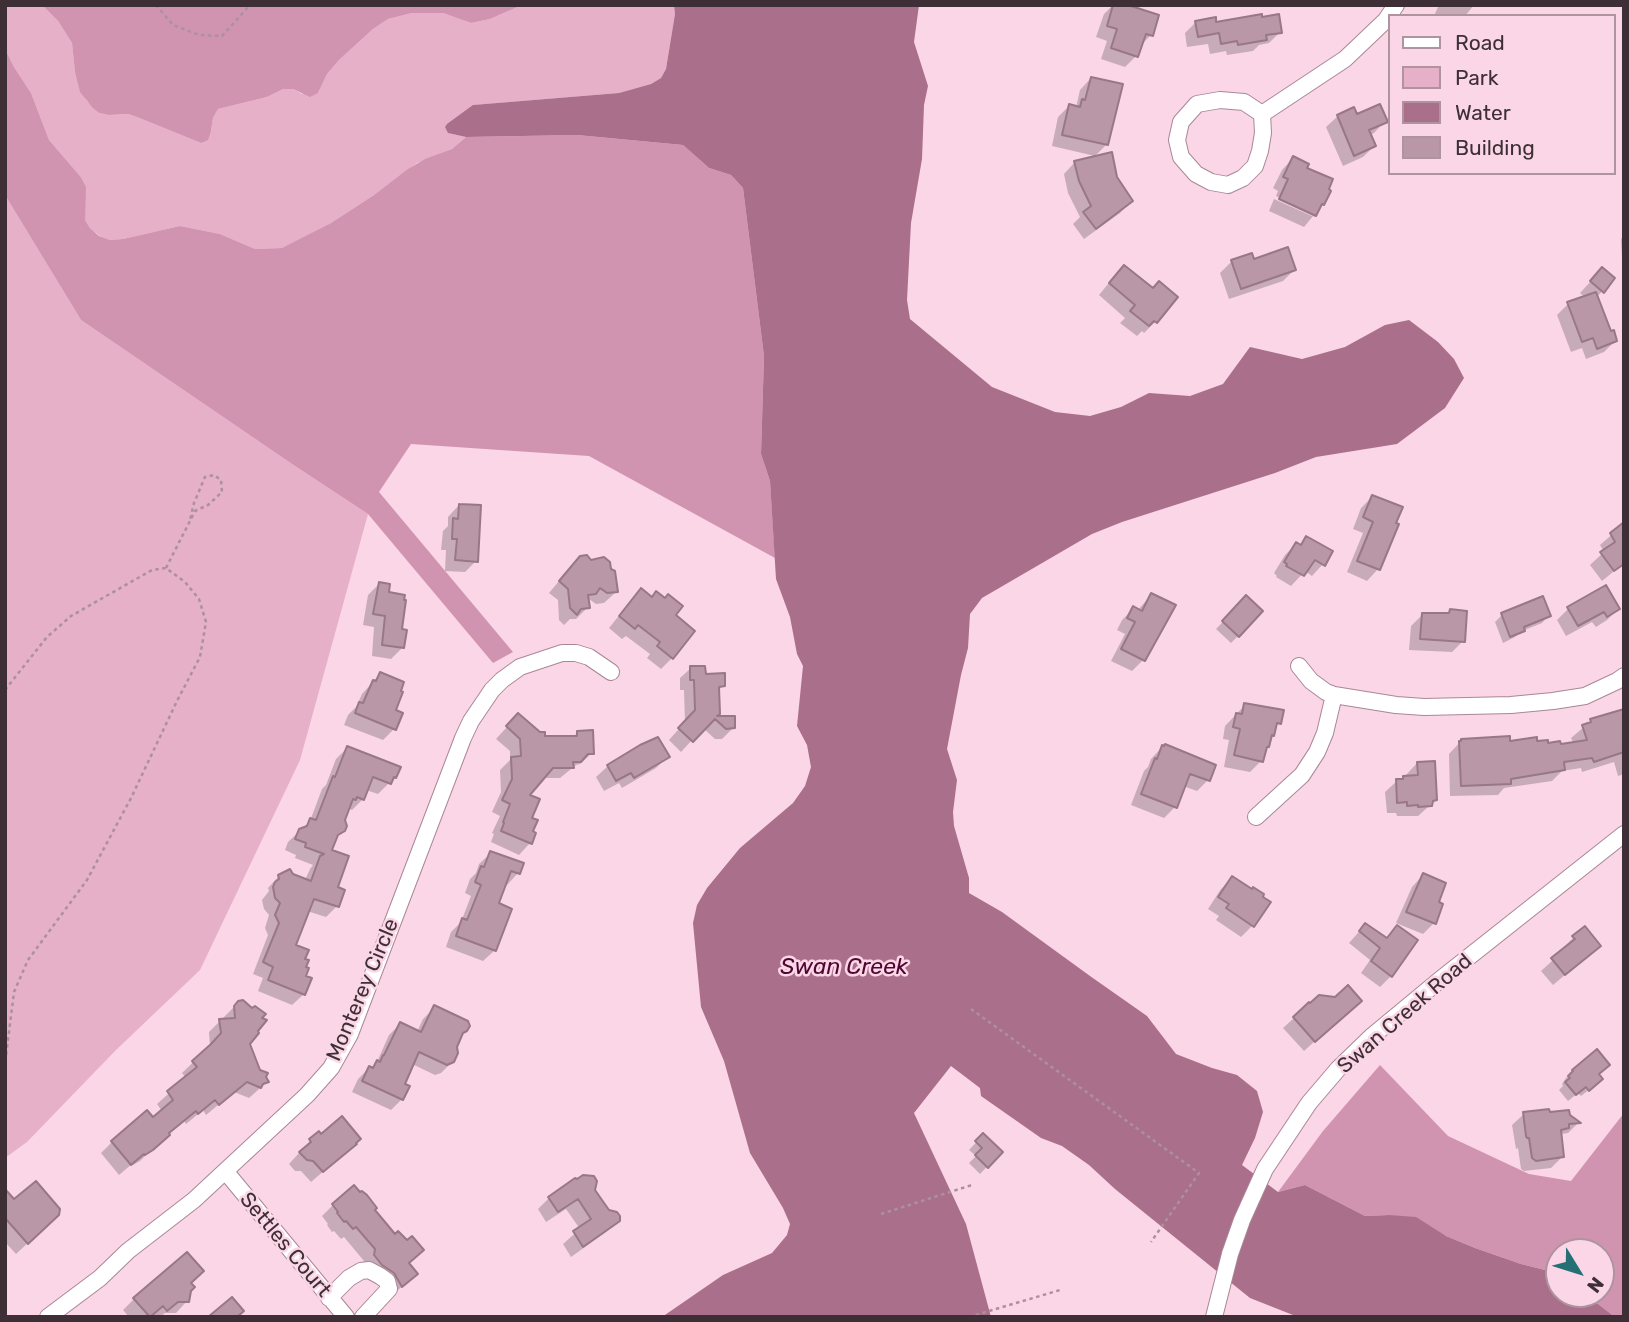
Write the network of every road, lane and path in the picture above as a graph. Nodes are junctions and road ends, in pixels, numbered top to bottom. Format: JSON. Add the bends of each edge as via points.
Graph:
{"nodes":[{"id":1,"x":156,"y":5,"type":"edge"},
{"id":2,"x":250,"y":5,"type":"edge"},
{"id":3,"x":1388,"y":17,"type":"edge"},
{"id":4,"x":1262,"y":114,"type":"junction"},
{"id":5,"x":190,"y":520,"type":"junction"},
{"id":6,"x":166,"y":568,"type":"junction"},
{"id":7,"x":1299,"y":666,"type":"dead end"},
{"id":8,"x":611,"y":672,"type":"dead end"},
{"id":9,"x":1624,"y":677,"type":"edge"},
{"id":10,"x":5,"y":690,"type":"edge"},
{"id":11,"x":1334,"y":695,"type":"junction"},
{"id":12,"x":1256,"y":817,"type":"dead end"},
{"id":13,"x":1624,"y":834,"type":"edge"},
{"id":14,"x":971,"y":1009,"type":"dead end"},
{"id":15,"x":5,"y":1064,"type":"edge"},
{"id":16,"x":226,"y":1172,"type":"junction"},
{"id":17,"x":972,"y":1185,"type":"dead end"},
{"id":18,"x":881,"y":1214,"type":"dead end"},
{"id":19,"x":1151,"y":1242,"type":"dead end"},
{"id":20,"x":1060,"y":1290,"type":"dead end"},
{"id":21,"x":329,"y":1298,"type":"junction"},
{"id":22,"x":48,"y":1317,"type":"edge"},
{"id":23,"x":346,"y":1317,"type":"edge"},
{"id":24,"x":363,"y":1317,"type":"edge"},
{"id":25,"x":969,"y":1317,"type":"edge"},
{"id":26,"x":1214,"y":1317,"type":"edge"}],
"edges":[{"from":1,"to":2,"type":"path","via":[[173,24],[199,35],[222,36]]},
{"from":3,"to":4,"type":"street","via":[[1345,59]]},
{"from":4,"to":4,"type":"street","via":[[1244,102],[1197,104],[1181,122],[1177,140],[1181,157],[1211,182],[1228,185],[1243,178],[1255,166],[1260,151]]},
{"from":5,"to":5,"type":"path","via":[[222,492],[221,480],[214,475],[205,477]]},
{"from":5,"to":6,"type":"path"},
{"from":6,"to":10,"type":"path","via":[[152,570],[71,616],[47,637]]},
{"from":6,"to":15,"type":"path","via":[[200,599],[206,622],[200,657],[88,880],[28,960],[14,992]]},
{"from":7,"to":11,"type":"street","via":[[1311,681]]},
{"from":8,"to":16,"type":"street","name":"Monterey Circle","via":[[589,657],[554,654],[511,673],[484,701],[463,738],[343,1047],[307,1095]]},
{"from":9,"to":11,"type":"street","via":[[1584,696],[1511,705],[1424,707]]},
{"from":11,"to":12,"type":"street","via":[[1317,752],[1302,775]]},
{"from":13,"to":26,"type":"street","name":"Swan Creek Road","via":[[1371,1037],[1309,1103],[1265,1169],[1242,1220]]},
{"from":14,"to":19,"type":"path","via":[[1199,1173]]},
{"from":16,"to":21,"type":"street","name":"Settles Court"},
{"from":16,"to":22,"type":"street","name":"Monterey Circle"},
{"from":17,"to":18,"type":"path"},
{"from":20,"to":25,"type":"path"},
{"from":21,"to":23,"type":"street","name":"Settles Court"},
{"from":21,"to":24,"type":"street","via":[[360,1271],[380,1276],[389,1289]]}]}
